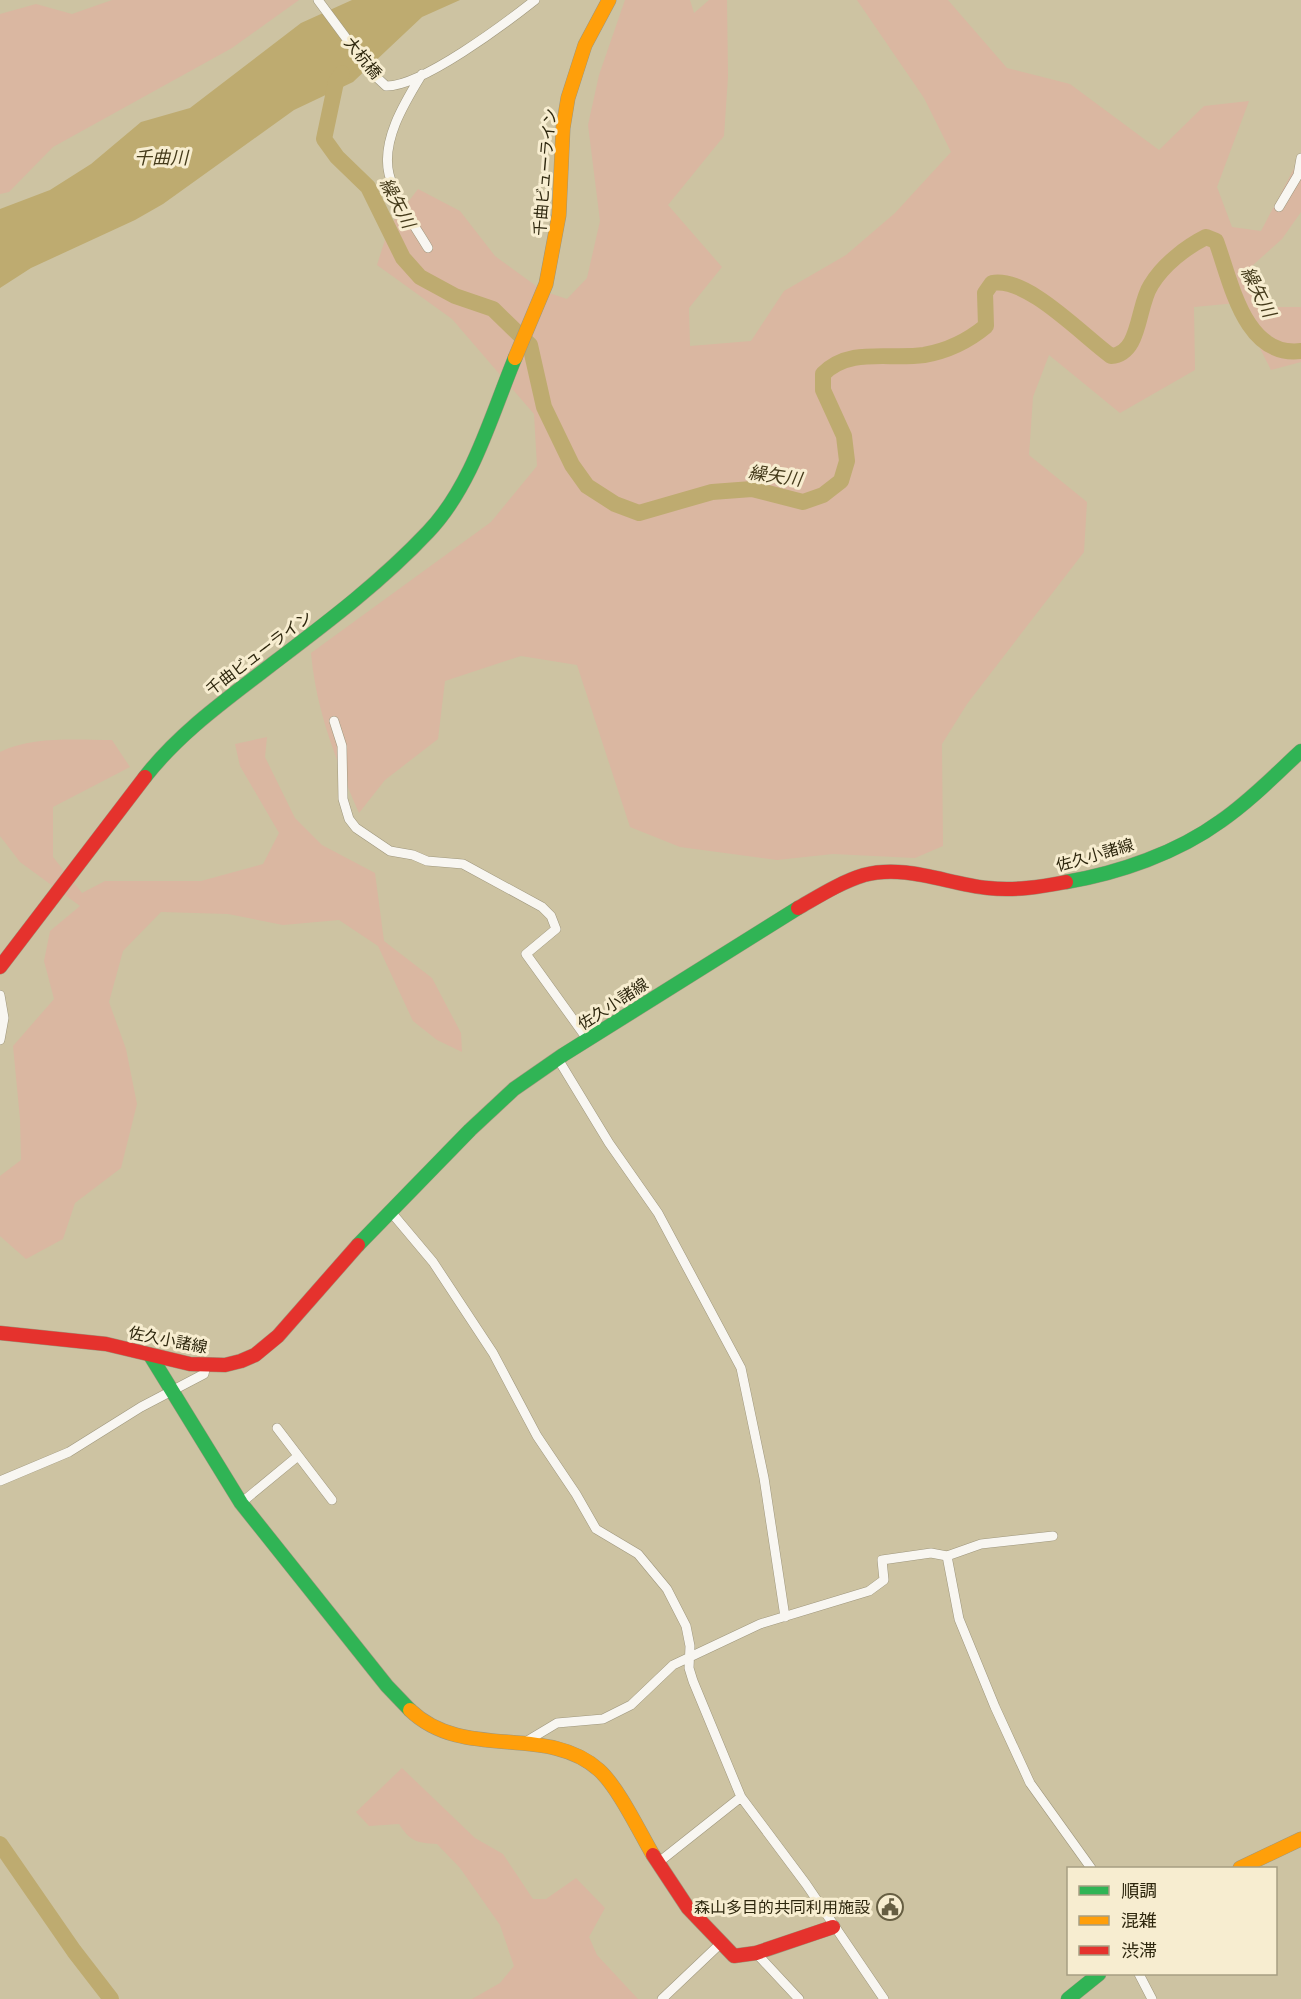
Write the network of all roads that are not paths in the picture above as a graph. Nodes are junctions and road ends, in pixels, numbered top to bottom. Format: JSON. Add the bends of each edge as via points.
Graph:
{"nodes":[{"id":1,"x":318,"y":0,"type":"edge"},
{"id":2,"x":535,"y":0,"type":"edge"},
{"id":3,"x":609,"y":0,"type":"edge"},
{"id":4,"x":422,"y":74,"type":"junction"},
{"id":5,"x":1301,"y":158,"type":"edge"},
{"id":6,"x":1279,"y":207,"type":"dead end"},
{"id":7,"x":428,"y":248,"type":"dead end"},
{"id":8,"x":334,"y":721,"type":"dead end"},
{"id":9,"x":1301,"y":752,"type":"edge"},
{"id":10,"x":0,"y":967,"type":"edge"},
{"id":11,"x":0,"y":995,"type":"edge"},
{"id":12,"x":0,"y":1040,"type":"edge"},
{"id":13,"x":588,"y":1040,"type":"junction"},
{"id":14,"x":558,"y":1059,"type":"junction"},
{"id":15,"x":391,"y":1212,"type":"junction"},
{"id":16,"x":0,"y":1333,"type":"edge"},
{"id":17,"x":150,"y":1355,"type":"junction"},
{"id":18,"x":206,"y":1365,"type":"junction"},
{"id":19,"x":172,"y":1393,"type":"junction"},
{"id":20,"x":277,"y":1428,"type":"dead end"},
{"id":21,"x":298,"y":1456,"type":"junction"},
{"id":22,"x":0,"y":1481,"type":"edge"},
{"id":23,"x":332,"y":1500,"type":"dead end"},
{"id":24,"x":241,"y":1503,"type":"junction"},
{"id":25,"x":1053,"y":1536,"type":"dead end"},
{"id":26,"x":947,"y":1556,"type":"junction"},
{"id":27,"x":785,"y":1617,"type":"junction"},
{"id":28,"x":690,"y":1656,"type":"junction"},
{"id":29,"x":519,"y":1745,"type":"junction"},
{"id":30,"x":741,"y":1797,"type":"junction"},
{"id":31,"x":1301,"y":1839,"type":"edge"},
{"id":32,"x":659,"y":1862,"type":"junction"},
{"id":33,"x":1090,"y":1867,"type":"edge"},
{"id":34,"x":1244,"y":1867,"type":"edge"},
{"id":35,"x":833,"y":1927,"type":"junction"},
{"id":36,"x":720,"y":1944,"type":"junction"},
{"id":37,"x":756,"y":1953,"type":"junction"},
{"id":38,"x":1098,"y":1975,"type":"edge"},
{"id":39,"x":1140,"y":1975,"type":"edge"},
{"id":40,"x":662,"y":1999,"type":"edge"},
{"id":41,"x":799,"y":1999,"type":"edge"},
{"id":42,"x":884,"y":1999,"type":"edge"},
{"id":43,"x":1068,"y":1999,"type":"edge"},
{"id":44,"x":1152,"y":1999,"type":"edge"}],
"edges":[{"from":1,"to":4,"type":"street","name":"大杭橋","via":[[386,86],[397,86]]},
{"from":2,"to":4,"type":"street","via":[[451,59]]},
{"from":3,"to":10,"type":"street","name":"千曲ビューライン","via":[[585,45],[568,98],[559,215],[546,284],[467,474],[446,509],[428,532],[335,617],[195,723],[156,763]]},
{"from":4,"to":7,"type":"street","via":[[403,105],[388,153],[389,173],[396,190]]},
{"from":5,"to":6,"type":"street","via":[[1298,175]]},
{"from":8,"to":13,"type":"street","via":[[342,746],[343,799],[356,828],[390,851],[427,861],[464,864],[542,907],[556,929],[526,954]]},
{"from":9,"to":13,"type":"street","name":"佐久小諸線","via":[[1210,829],[1157,854],[1079,879],[994,889],[910,873],[868,873],[729,949]]},
{"from":11,"to":12,"type":"street","via":[[4,1018]]},
{"from":13,"to":14,"type":"street","name":"佐久小諸線"},
{"from":14,"to":15,"type":"street","name":"佐久小諸線","via":[[498,1102]]},
{"from":14,"to":27,"type":"street","via":[[658,1213],[741,1368],[764,1478]]},
{"from":15,"to":18,"type":"street","name":"佐久小諸線","via":[[260,1352],[241,1362]]},
{"from":15,"to":28,"type":"street","via":[[433,1262],[493,1353],[537,1436],[596,1529],[638,1554],[667,1589],[686,1626]]},
{"from":16,"to":17,"type":"street","name":"佐久小諸線","via":[[107,1344]]},
{"from":17,"to":18,"type":"street","name":"佐久小諸線"},
{"from":17,"to":19,"type":"street"},
{"from":18,"to":19,"type":"street","via":[[204,1374]]},
{"from":19,"to":22,"type":"street","via":[[141,1407],[69,1452]]},
{"from":19,"to":24,"type":"street"},
{"from":20,"to":21,"type":"street"},
{"from":21,"to":23,"type":"street"},
{"from":21,"to":24,"type":"street"},
{"from":24,"to":29,"type":"street","via":[[387,1686],[407,1705],[438,1730]]},
{"from":25,"to":26,"type":"street","via":[[981,1544]]},
{"from":26,"to":27,"type":"street","via":[[931,1552],[882,1560],[884,1580],[869,1591]]},
{"from":26,"to":33,"type":"street","via":[[959,1619],[1000,1718],[1030,1783]]},
{"from":27,"to":28,"type":"street","via":[[760,1624]]},
{"from":28,"to":29,"type":"street","via":[[661,1674],[631,1705],[603,1719],[557,1723]]},
{"from":28,"to":30,"type":"street","via":[[693,1681]]},
{"from":29,"to":32,"type":"street","via":[[574,1755],[598,1769]]},
{"from":30,"to":32,"type":"street"},
{"from":30,"to":35,"type":"street"},
{"from":31,"to":34,"type":"street"},
{"from":32,"to":36,"type":"street"},
{"from":35,"to":37,"type":"street"},
{"from":35,"to":42,"type":"street"},
{"from":36,"to":37,"type":"street","via":[[734,1956]]},
{"from":36,"to":40,"type":"street"},
{"from":37,"to":41,"type":"street"},
{"from":38,"to":43,"type":"street"},
{"from":39,"to":44,"type":"street"}]}
